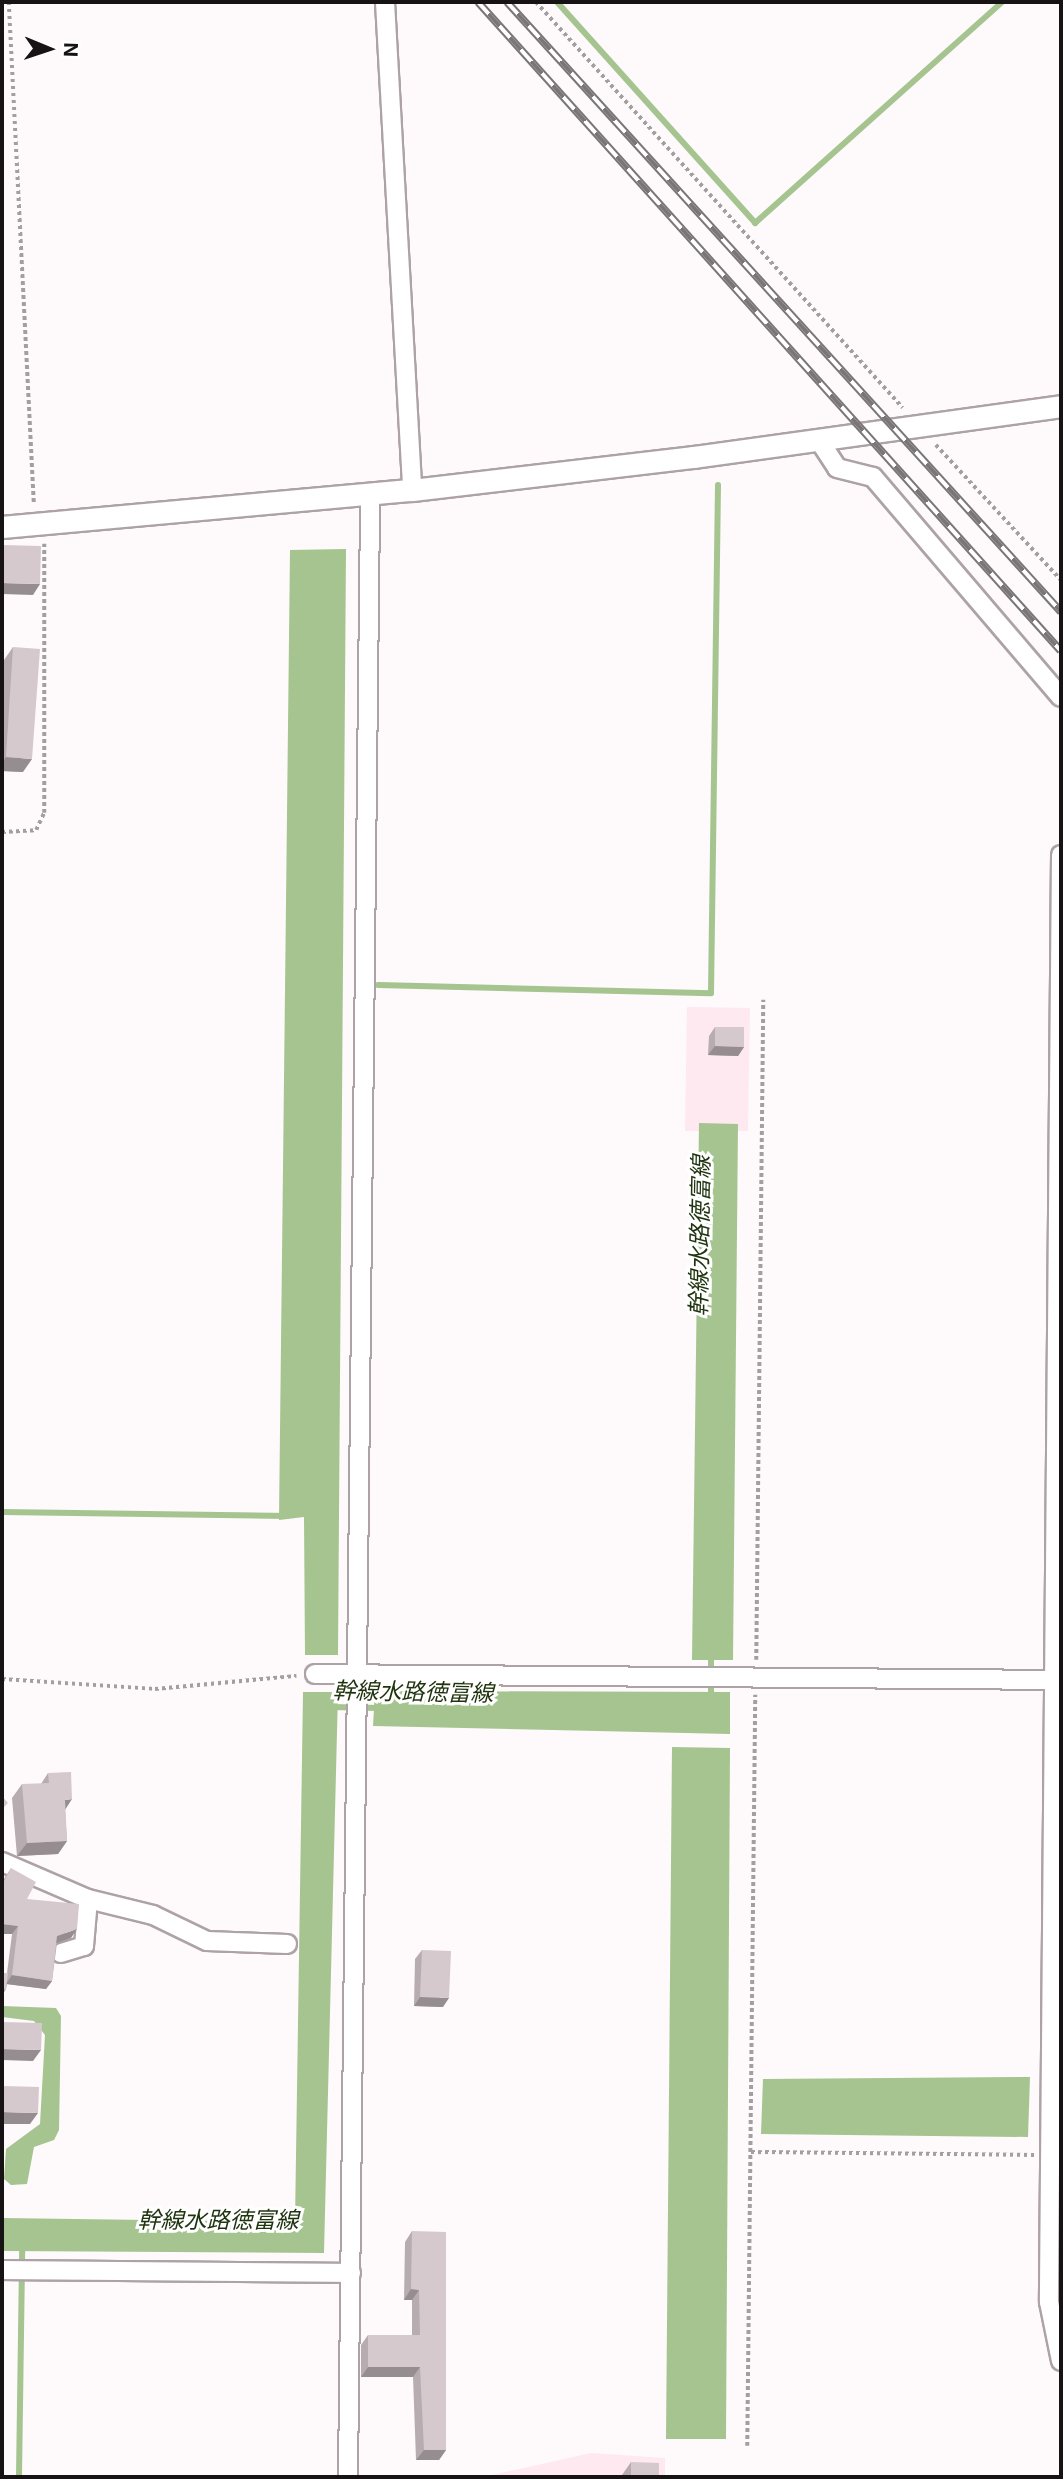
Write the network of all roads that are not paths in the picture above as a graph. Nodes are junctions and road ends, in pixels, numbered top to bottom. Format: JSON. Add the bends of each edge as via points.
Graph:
{"nodes":[{"id":1,"x":385,"y":2,"type":"edge"},
{"id":2,"x":1061,"y":406,"type":"edge"},
{"id":3,"x":819,"y":440,"type":"junction"},
{"id":4,"x":412,"y":490,"type":"junction"},
{"id":5,"x":370,"y":495,"type":"junction"},
{"id":6,"x":2,"y":527,"type":"edge"},
{"id":7,"x":1061,"y":697,"type":"edge"},
{"id":8,"x":1061,"y":855,"type":"edge"},
{"id":9,"x":1060,"y":1005,"type":"edge"},
{"id":10,"x":316,"y":1674,"type":"road end"},
{"id":11,"x":359,"y":1674,"type":"junction"},
{"id":12,"x":1056,"y":1680,"type":"edge"},
{"id":13,"x":2,"y":1862,"type":"edge"},
{"id":14,"x":88,"y":1899,"type":"junction"},
{"id":15,"x":288,"y":1944,"type":"dead end"},
{"id":16,"x":61,"y":1954,"type":"dead end"},
{"id":17,"x":2,"y":2270,"type":"edge"},
{"id":18,"x":351,"y":2273,"type":"junction"},
{"id":19,"x":1055,"y":2303,"type":"edge"},
{"id":20,"x":1061,"y":2361,"type":"edge"},
{"id":21,"x":348,"y":2477,"type":"edge"}],
"edges":[{"from":1,"to":4,"type":"street"},
{"from":2,"to":3,"type":"street"},
{"from":3,"to":4,"type":"street"},
{"from":3,"to":7,"type":"street","via":[[837,468],[873,477]]},
{"from":4,"to":5,"type":"street"},
{"from":5,"to":6,"type":"street"},
{"from":5,"to":11,"type":"street"},
{"from":8,"to":9,"type":"street"},
{"from":9,"to":12,"type":"street"},
{"from":10,"to":11,"type":"street"},
{"from":11,"to":12,"type":"street"},
{"from":11,"to":18,"type":"street"},
{"from":12,"to":19,"type":"street","via":[[1050,2097]]},
{"from":13,"to":14,"type":"street"},
{"from":14,"to":15,"type":"street","via":[[153,1915],[206,1941]]},
{"from":14,"to":16,"type":"street","via":[[84,1946]]},
{"from":17,"to":18,"type":"street"},
{"from":18,"to":21,"type":"street"},
{"from":19,"to":20,"type":"street"}]}
